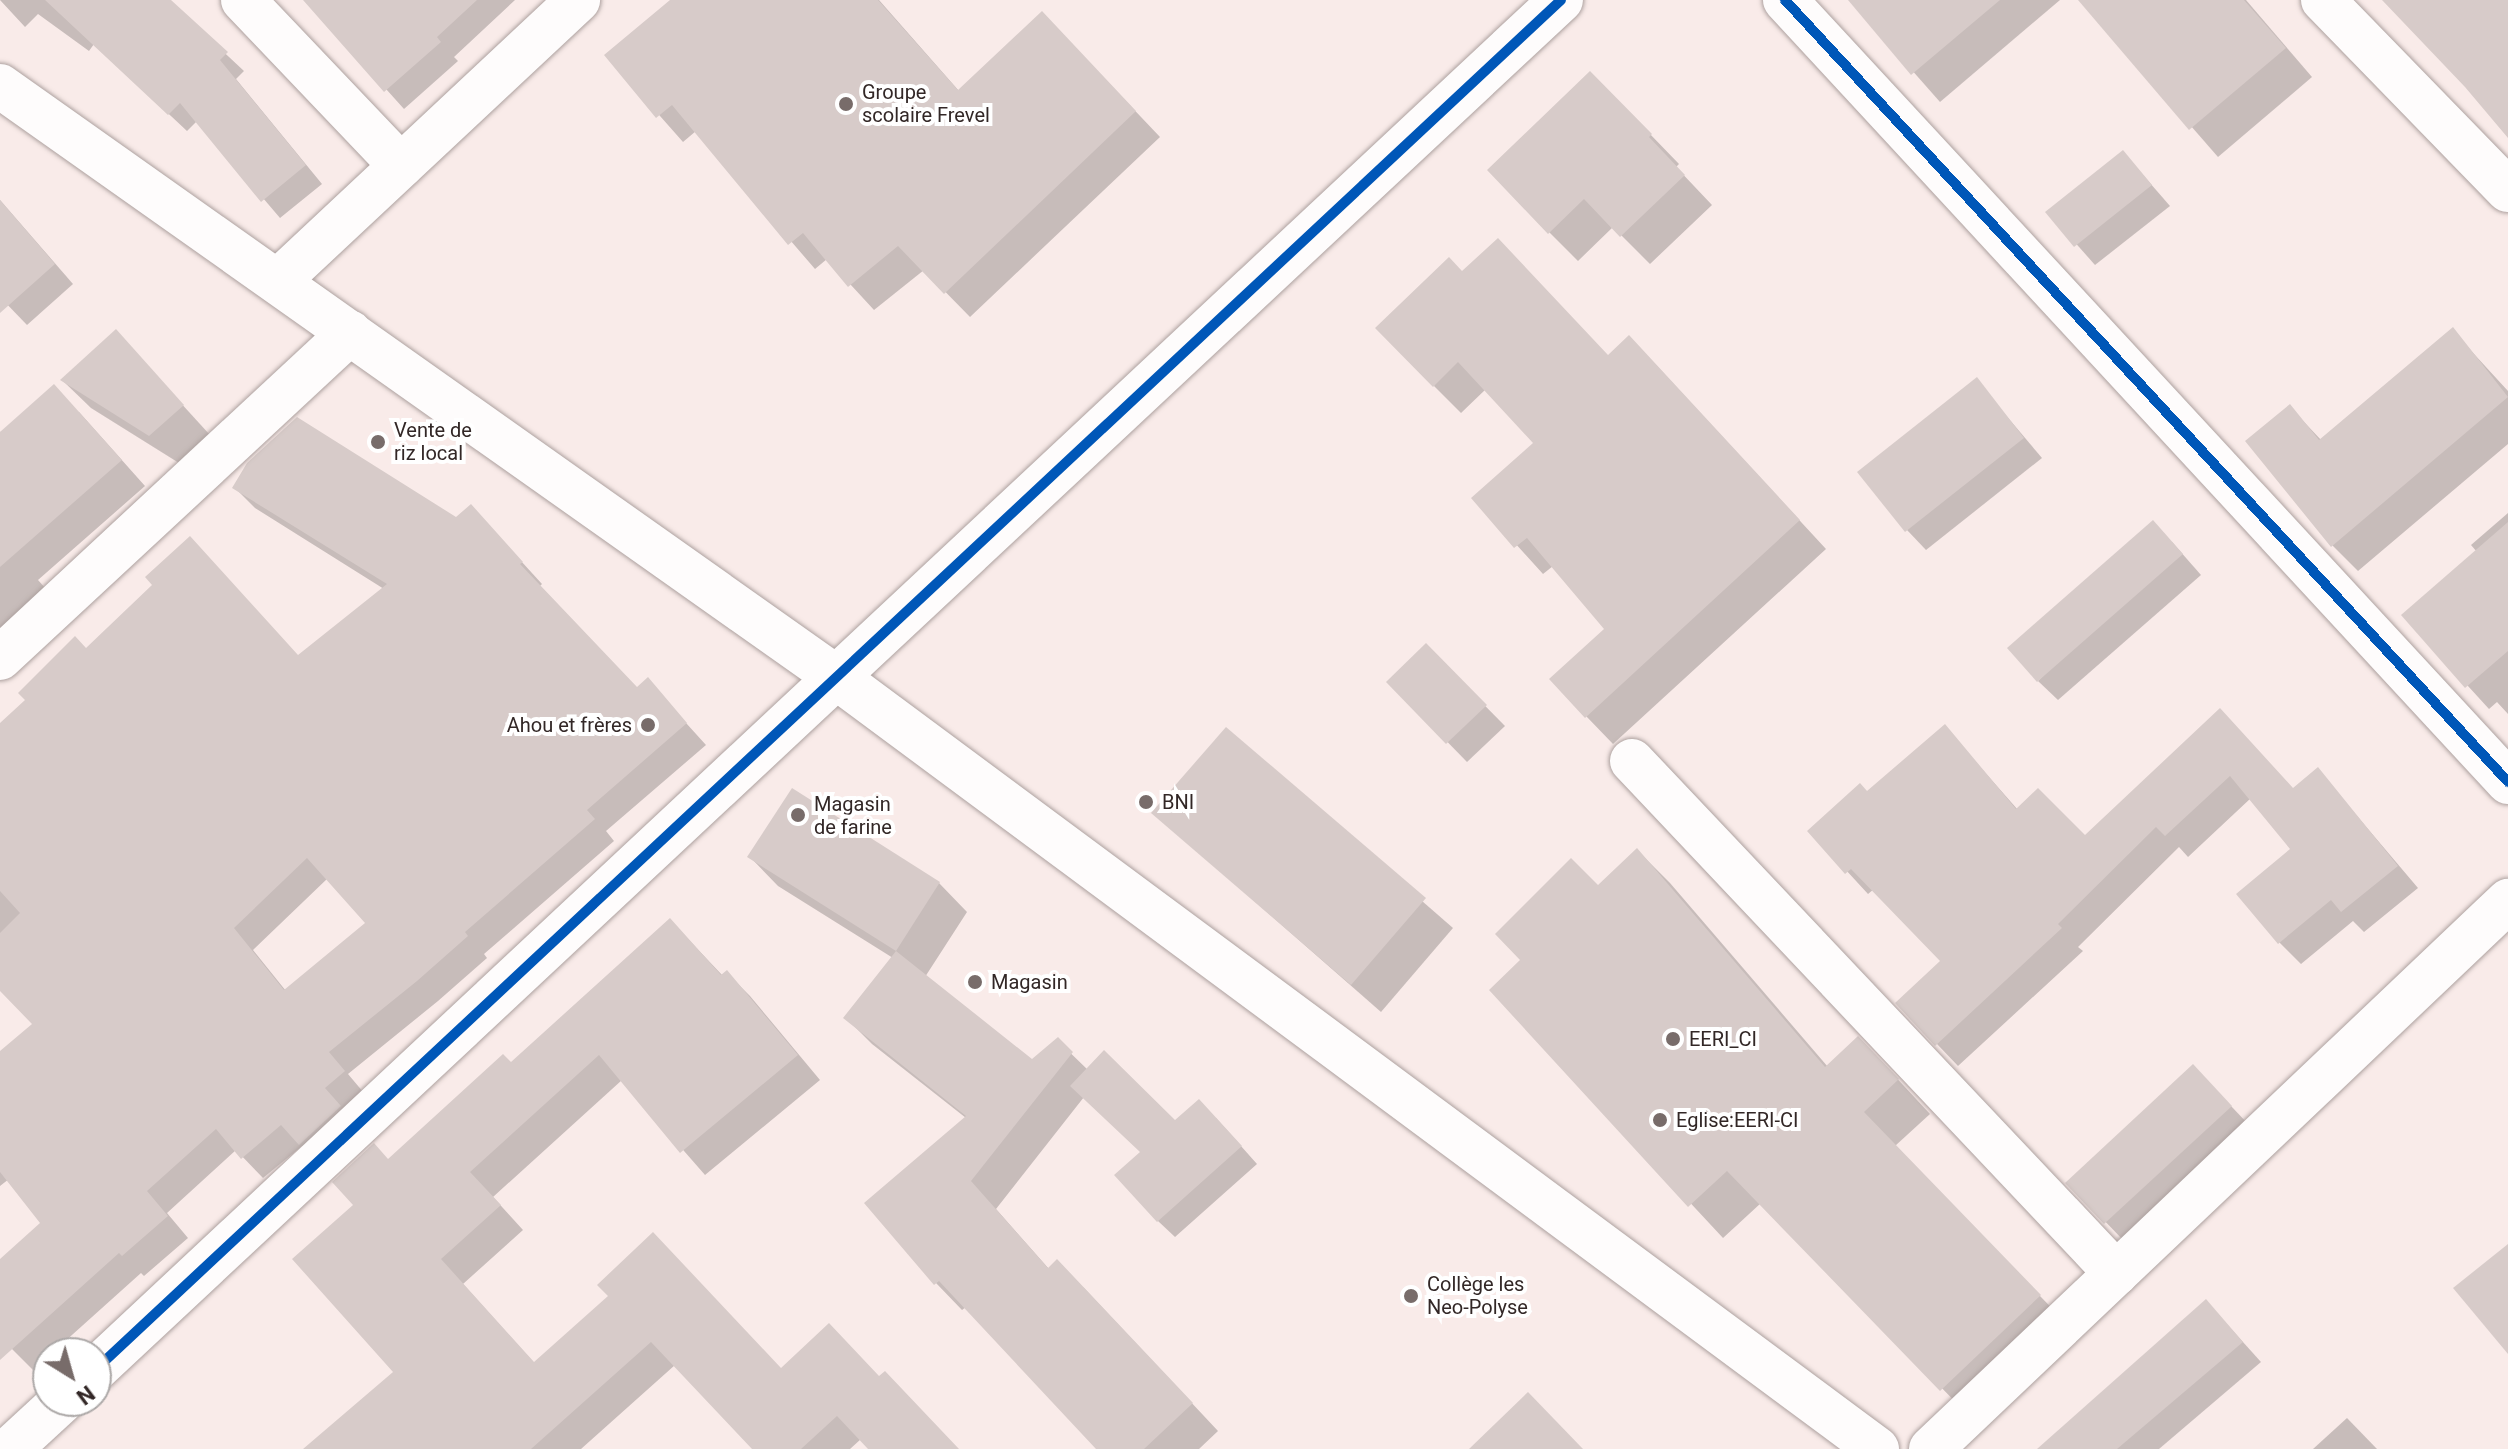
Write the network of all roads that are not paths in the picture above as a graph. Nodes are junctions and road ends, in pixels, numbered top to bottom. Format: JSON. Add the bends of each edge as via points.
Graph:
{"nodes":[{"id":1,"x":243,"y":0,"type":"edge"},
{"id":2,"x":578,"y":0,"type":"edge"},
{"id":3,"x":1561,"y":0,"type":"edge"},
{"id":4,"x":1785,"y":0,"type":"edge"},
{"id":5,"x":2323,"y":0,"type":"edge"},
{"id":6,"x":0,"y":86,"type":"edge"},
{"id":7,"x":401,"y":166,"type":"junction"},
{"id":8,"x":2508,"y":190,"type":"edge"},
{"id":9,"x":278,"y":281,"type":"junction"},
{"id":10,"x":350,"y":333,"type":"junction"},
{"id":11,"x":0,"y":658,"type":"edge"},
{"id":12,"x":836,"y":677,"type":"junction"},
{"id":13,"x":1632,"y":761,"type":"dead end"},
{"id":14,"x":2508,"y":782,"type":"edge"},
{"id":15,"x":2508,"y":901,"type":"edge"},
{"id":16,"x":2116,"y":1273,"type":"junction"},
{"id":17,"x":112,"y":1354,"type":"edge"},
{"id":18,"x":45,"y":1417,"type":"edge"},
{"id":19,"x":10,"y":1449,"type":"edge"},
{"id":20,"x":1877,"y":1449,"type":"edge"},
{"id":21,"x":1931,"y":1449,"type":"edge"}],
"edges":[{"from":1,"to":7,"type":"street"},
{"from":2,"to":7,"type":"street"},
{"from":3,"to":12,"type":"street"},
{"from":4,"to":14,"type":"street"},
{"from":5,"to":8,"type":"street"},
{"from":6,"to":9,"type":"street"},
{"from":7,"to":9,"type":"street"},
{"from":9,"to":10,"type":"street"},
{"from":10,"to":11,"type":"street"},
{"from":10,"to":12,"type":"street"},
{"from":12,"to":17,"type":"street"},
{"from":12,"to":20,"type":"street"},
{"from":13,"to":16,"type":"street"},
{"from":15,"to":16,"type":"street"},
{"from":16,"to":21,"type":"street"},
{"from":18,"to":19,"type":"street"}]}
